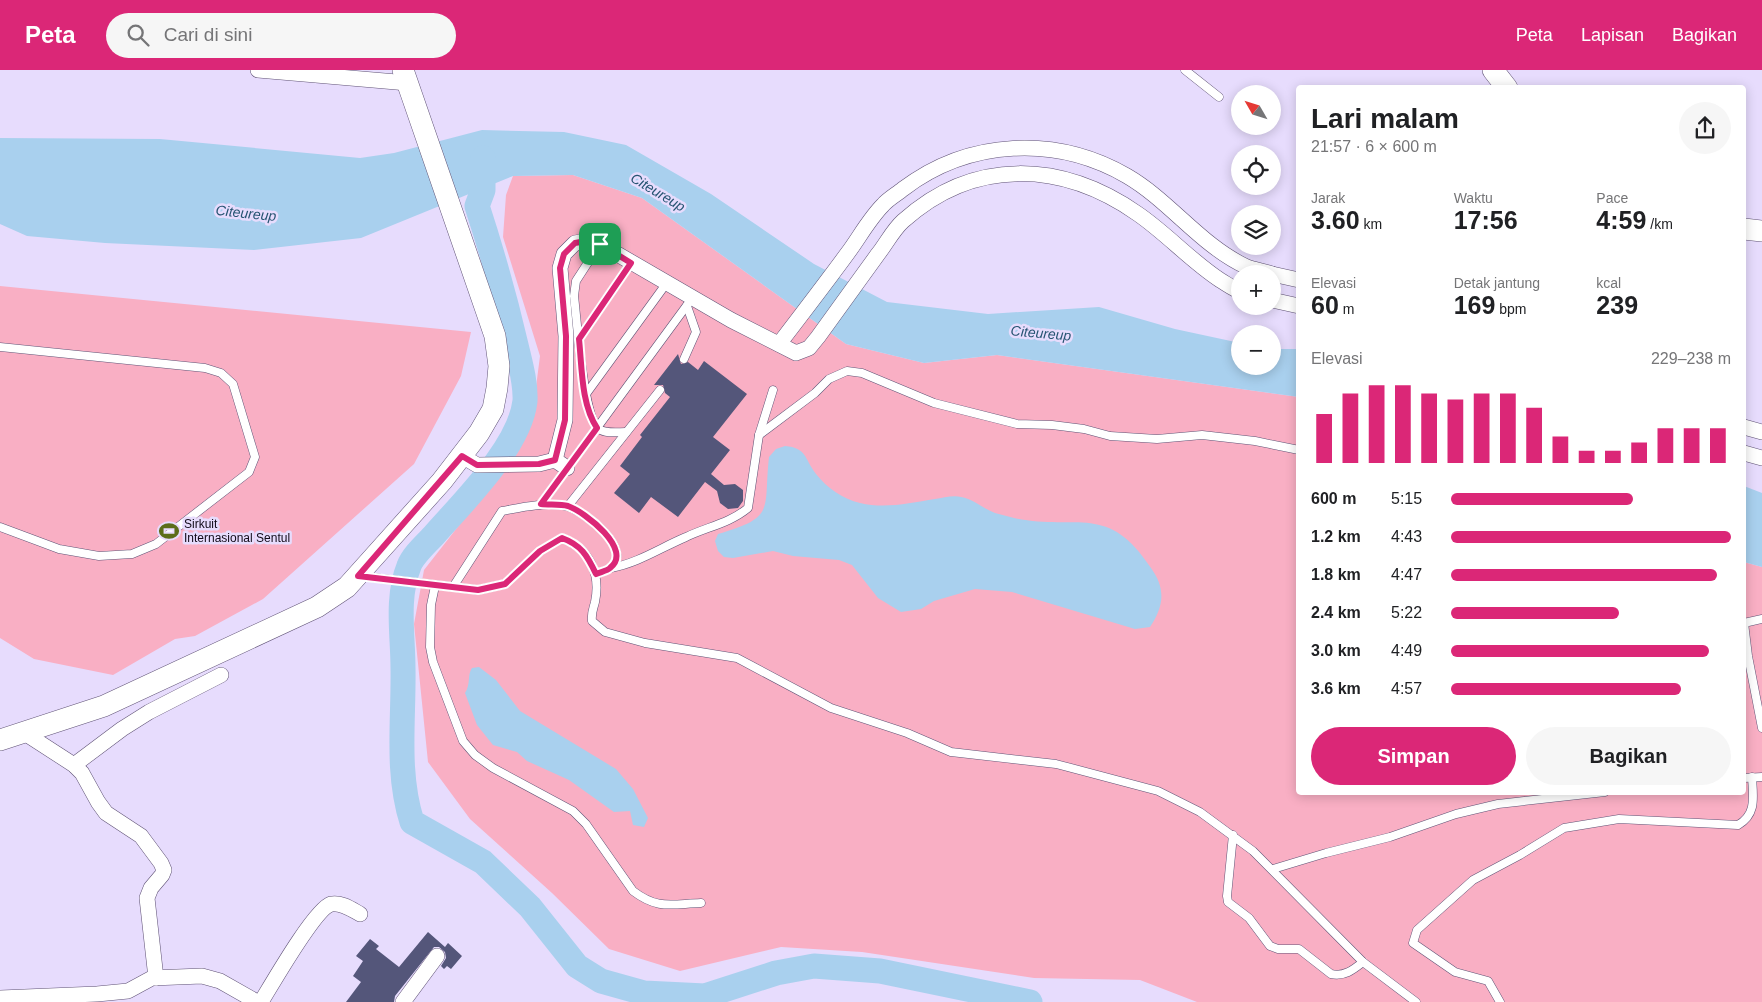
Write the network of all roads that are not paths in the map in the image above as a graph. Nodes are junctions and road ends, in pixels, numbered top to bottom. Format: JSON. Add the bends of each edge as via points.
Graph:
{"nodes":[{"id":1,"x":258,"y":70,"type":"edge"},
{"id":2,"x":1185,"y":70,"type":"edge"},
{"id":3,"x":405,"y":77,"type":"edge"},
{"id":4,"x":1219,"y":97,"type":"dead end"},
{"id":5,"x":868,"y":226,"type":"junction"},
{"id":6,"x":1746,"y":229,"type":"edge"},
{"id":7,"x":1762,"y":230,"type":"edge"},
{"id":8,"x":889,"y":239,"type":"junction"},
{"id":9,"x":600,"y":244,"type":"junction"},
{"id":10,"x":631,"y":263,"type":"junction"},
{"id":11,"x":1245,"y":265,"type":"edge"},
{"id":12,"x":1281,"y":276,"type":"edge"},
{"id":13,"x":1296,"y":279,"type":"edge"},
{"id":14,"x":666,"y":284,"type":"junction"},
{"id":15,"x":1231,"y":286,"type":"edge"},
{"id":16,"x":690,"y":301,"type":"junction"},
{"id":17,"x":1281,"y":302,"type":"edge"},
{"id":18,"x":1296,"y":305,"type":"edge"},
{"id":19,"x":579,"y":339,"type":"junction"},
{"id":20,"x":779,"y":344,"type":"junction"},
{"id":21,"x":0,"y":347,"type":"edge"},
{"id":22,"x":684,"y":359,"type":"dead end"},
{"id":23,"x":660,"y":390,"type":"dead end"},
{"id":24,"x":773,"y":390,"type":"dead end"},
{"id":25,"x":586,"y":394,"type":"junction"},
{"id":26,"x":597,"y":428,"type":"junction"},
{"id":27,"x":1746,"y":428,"type":"edge"},
{"id":28,"x":626,"y":432,"type":"junction"},
{"id":29,"x":1762,"y":432,"type":"edge"},
{"id":30,"x":759,"y":435,"type":"junction"},
{"id":31,"x":1296,"y":449,"type":"edge"},
{"id":32,"x":1746,"y":454,"type":"edge"},
{"id":33,"x":1762,"y":458,"type":"edge"},
{"id":34,"x":470,"y":460,"type":"junction"},
{"id":35,"x":561,"y":464,"type":"junction"},
{"id":36,"x":541,"y":504,"type":"junction"},
{"id":37,"x":568,"y":506,"type":"junction"},
{"id":38,"x":0,"y":527,"type":"edge"},
{"id":39,"x":611,"y":568,"type":"junction"},
{"id":40,"x":596,"y":574,"type":"junction"},
{"id":41,"x":358,"y":576,"type":"junction"},
{"id":42,"x":436,"y":586,"type":"junction"},
{"id":43,"x":453,"y":587,"type":"junction"},
{"id":44,"x":1762,"y":619,"type":"edge"},
{"id":45,"x":1746,"y":623,"type":"edge"},
{"id":46,"x":1746,"y":640,"type":"edge"},
{"id":47,"x":221,"y":675,"type":"dead end"},
{"id":48,"x":1762,"y":728,"type":"edge"},
{"id":49,"x":22,"y":732,"type":"junction"},
{"id":50,"x":0,"y":740,"type":"edge"},
{"id":51,"x":74,"y":765,"type":"junction"},
{"id":52,"x":1762,"y":777,"type":"edge"},
{"id":53,"x":1746,"y":778,"type":"edge"},
{"id":54,"x":1752,"y":778,"type":"junction"},
{"id":55,"x":1578,"y":795,"type":"edge"},
{"id":56,"x":1233,"y":835,"type":"junction"},
{"id":57,"x":1273,"y":869,"type":"junction"},
{"id":58,"x":701,"y":903,"type":"dead end"},
{"id":59,"x":360,"y":914,"type":"dead end"},
{"id":60,"x":437,"y":956,"type":"dead end"},
{"id":61,"x":1363,"y":962,"type":"junction"},
{"id":62,"x":156,"y":978,"type":"junction"},
{"id":63,"x":0,"y":998,"type":"edge"},
{"id":64,"x":257,"y":1002,"type":"edge"},
{"id":65,"x":261,"y":1002,"type":"edge"},
{"id":66,"x":403,"y":1002,"type":"edge"},
{"id":67,"x":1416,"y":1002,"type":"edge"},
{"id":68,"x":1500,"y":1002,"type":"edge"}],
"edges":[{"from":1,"to":3,"type":"street"},
{"from":2,"to":4,"type":"lane"},
{"from":3,"to":34,"type":"street","via":[[495,336],[499,366],[493,409]]},
{"from":5,"to":8,"type":"street"},
{"from":5,"to":11,"type":"street","via":[[883,204],[922,174],[957,159],[997,148],[1035,147],[1094,161],[1126,176],[1155,195],[1216,247]]},
{"from":5,"to":20,"type":"street"},
{"from":6,"to":7,"type":"street"},
{"from":8,"to":15,"type":"street","via":[[901,222],[935,196],[966,183],[1001,174],[1033,172],[1078,183],[1114,198],[1201,268]]},
{"from":8,"to":20,"type":"street","via":[[808,348],[796,353]]},
{"from":9,"to":10,"type":"street"},
{"from":9,"to":19,"type":"lane","via":[[576,281],[574,296]]},
{"from":9,"to":35,"type":"street","via":[[575,243],[564,254],[560,268],[566,336]]},
{"from":10,"to":14,"type":"street"},
{"from":10,"to":19,"type":"lane"},
{"from":12,"to":13,"type":"street"},
{"from":14,"to":16,"type":"street"},
{"from":14,"to":25,"type":"lane"},
{"from":16,"to":20,"type":"street"},
{"from":16,"to":22,"type":"lane","via":[[696,332]]},
{"from":16,"to":26,"type":"lane"},
{"from":17,"to":18,"type":"street"},
{"from":19,"to":25,"type":"lane"},
{"from":21,"to":38,"type":"lane","via":[[205,368],[221,373],[233,384],[255,457],[241,478],[156,544],[132,554],[99,556],[67,550]]},
{"from":23,"to":28,"type":"lane"},
{"from":24,"to":30,"type":"lane"},
{"from":25,"to":26,"type":"lane","via":[[591,419]]},
{"from":26,"to":28,"type":"lane"},
{"from":26,"to":35,"type":"lane"},
{"from":27,"to":29,"type":"street"},
{"from":28,"to":37,"type":"lane"},
{"from":30,"to":31,"type":"lane","via":[[829,379],[847,371],[862,373],[934,403],[1017,424],[1084,429],[1110,436],[1148,438],[1202,434]]},
{"from":30,"to":39,"type":"lane","via":[[748,508],[740,515],[687,536],[630,565]]},
{"from":32,"to":33,"type":"street"},
{"from":34,"to":35,"type":"street"},
{"from":34,"to":41,"type":"street"},
{"from":35,"to":36,"type":"lane"},
{"from":36,"to":37,"type":"lane"},
{"from":36,"to":43,"type":"lane","via":[[502,511]]},
{"from":37,"to":39,"type":"lane","via":[[599,525],[617,550]]},
{"from":39,"to":40,"type":"lane"},
{"from":40,"to":43,"type":"lane","via":[[586,553],[562,538],[540,551],[505,584],[478,590]]},
{"from":40,"to":56,"type":"lane","via":[[592,621],[605,632],[645,643],[737,658],[831,708],[907,733],[951,752],[1056,764],[1146,787],[1200,812]]},
{"from":41,"to":42,"type":"lane"},
{"from":41,"to":49,"type":"street","via":[[347,588],[322,604],[271,630],[104,706]]},
{"from":42,"to":43,"type":"lane"},
{"from":42,"to":58,"type":"lane","via":[[431,606],[430,647],[464,741],[493,768],[573,811],[633,890],[643,898],[653,904]]},
{"from":44,"to":45,"type":"lane"},
{"from":46,"to":48,"type":"lane"},
{"from":47,"to":51,"type":"street","via":[[142,716]]},
{"from":49,"to":50,"type":"street"},
{"from":49,"to":51,"type":"street"},
{"from":51,"to":62,"type":"street","via":[[106,813],[141,836],[164,870],[147,898]]},
{"from":52,"to":54,"type":"lane"},
{"from":53,"to":54,"type":"lane"},
{"from":54,"to":68,"type":"lane","via":[[1753,807],[1738,825],[1619,819],[1564,828],[1474,880],[1432,915],[1417,930],[1413,943],[1455,972],[1488,981]]},
{"from":55,"to":57,"type":"lane","via":[[1498,804],[1456,814],[1390,837]]},
{"from":56,"to":57,"type":"lane"},
{"from":56,"to":61,"type":"lane","via":[[1228,902],[1249,918],[1265,941],[1278,949],[1300,948],[1331,974],[1347,974]]},
{"from":57,"to":61,"type":"lane"},
{"from":59,"to":65,"type":"street","via":[[342,904],[330,904],[322,911],[310,924]]},
{"from":60,"to":66,"type":"street"},
{"from":61,"to":67,"type":"lane"},
{"from":62,"to":63,"type":"street","via":[[128,991]]},
{"from":62,"to":64,"type":"street","via":[[202,976],[220,981]]}]}
